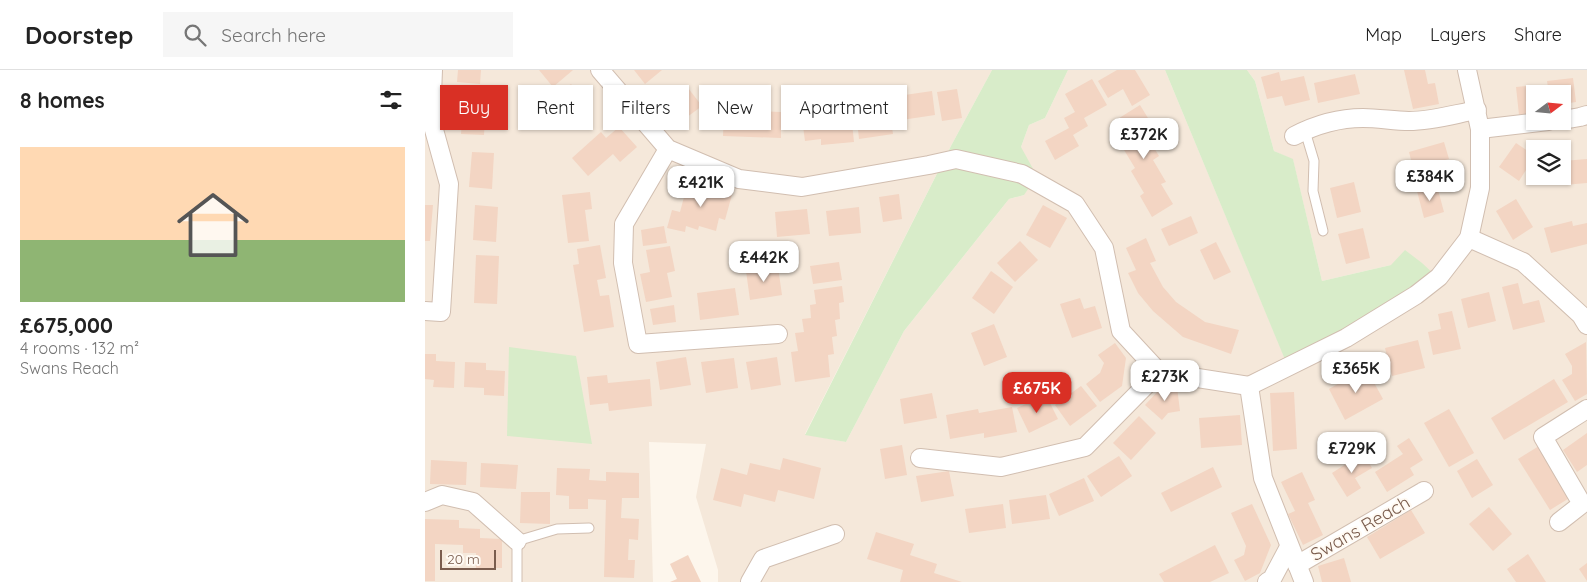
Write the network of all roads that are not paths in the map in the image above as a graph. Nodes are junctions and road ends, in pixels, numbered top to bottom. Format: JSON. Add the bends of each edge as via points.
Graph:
{"nodes":[{"id":1,"x":433,"y":70,"type":"edge"},
{"id":2,"x":600,"y":70,"type":"edge"},
{"id":3,"x":1467,"y":70,"type":"edge"},
{"id":4,"x":1477,"y":110,"type":"junction"},
{"id":5,"x":428,"y":119,"type":"edge"},
{"id":6,"x":1526,"y":124,"type":"edge"},
{"id":7,"x":1480,"y":129,"type":"junction"},
{"id":8,"x":1299,"y":134,"type":"joint"},
{"id":9,"x":668,"y":149,"type":"junction"},
{"id":10,"x":1323,"y":231,"type":"dead end"},
{"id":11,"x":1469,"y":238,"type":"junction"},
{"id":12,"x":425,"y":311,"type":"edge"},
{"id":13,"x":1587,"y":325,"type":"edge"},
{"id":14,"x":778,"y":334,"type":"dead end"},
{"id":15,"x":1159,"y":372,"type":"junction"},
{"id":16,"x":1249,"y":386,"type":"junction"},
{"id":17,"x":1587,"y":409,"type":"edge"},
{"id":18,"x":920,"y":458,"type":"dead end"},
{"id":19,"x":1424,"y":492,"type":"dead end"},
{"id":20,"x":425,"y":502,"type":"edge"},
{"id":21,"x":1559,"y":522,"type":"dead end"},
{"id":22,"x":589,"y":528,"type":"dead end"},
{"id":23,"x":835,"y":534,"type":"dead end"},
{"id":24,"x":517,"y":541,"type":"junction"},
{"id":25,"x":1289,"y":547,"type":"junction"},
{"id":26,"x":1297,"y":565,"type":"junction"},
{"id":27,"x":517,"y":582,"type":"edge"},
{"id":28,"x":750,"y":582,"type":"edge"},
{"id":29,"x":1267,"y":582,"type":"edge"},
{"id":30,"x":1304,"y":582,"type":"edge"}],
"edges":[{"from":1,"to":5,"type":"street"},
{"from":2,"to":9,"type":"street"},
{"from":3,"to":4,"type":"street"},
{"from":4,"to":7,"type":"street"},
{"from":4,"to":8,"type":"street","via":[[1410,121],[1338,119]]},
{"from":5,"to":12,"type":"street","via":[[449,184],[441,312]]},
{"from":6,"to":7,"type":"street"},
{"from":7,"to":11,"type":"street","via":[[1480,188]]},
{"from":8,"to":10,"type":"lane","via":[[1314,160],[1313,191]]},
{"from":9,"to":14,"type":"street","via":[[624,224],[623,264],[638,344]]},
{"from":9,"to":15,"type":"street","via":[[739,179],[802,187],[956,159],[1023,174],[1075,204],[1103,248],[1121,331]]},
{"from":11,"to":13,"type":"street","via":[[1523,262],[1581,315]]},
{"from":11,"to":16,"type":"street","via":[[1439,277],[1416,295],[1345,338]]},
{"from":15,"to":16,"type":"street"},
{"from":15,"to":18,"type":"street","via":[[1085,447],[1001,467]]},
{"from":16,"to":25,"type":"street","name":"Swans Reach","via":[[1263,478]]},
{"from":17,"to":21,"type":"street","via":[[1543,436],[1582,504]]},
{"from":19,"to":26,"type":"street","name":"Swans Reach"},
{"from":20,"to":24,"type":"street","via":[[442,495],[473,502]]},
{"from":22,"to":24,"type":"lane","via":[[557,529]]},
{"from":23,"to":28,"type":"street","via":[[763,559]]},
{"from":24,"to":27,"type":"lane"},
{"from":25,"to":26,"type":"street","name":"Swans Reach"},
{"from":25,"to":29,"type":"street","name":"Swans Reach","via":[[1272,579]]},
{"from":26,"to":30,"type":"street","name":"Swans Reach"}]}
